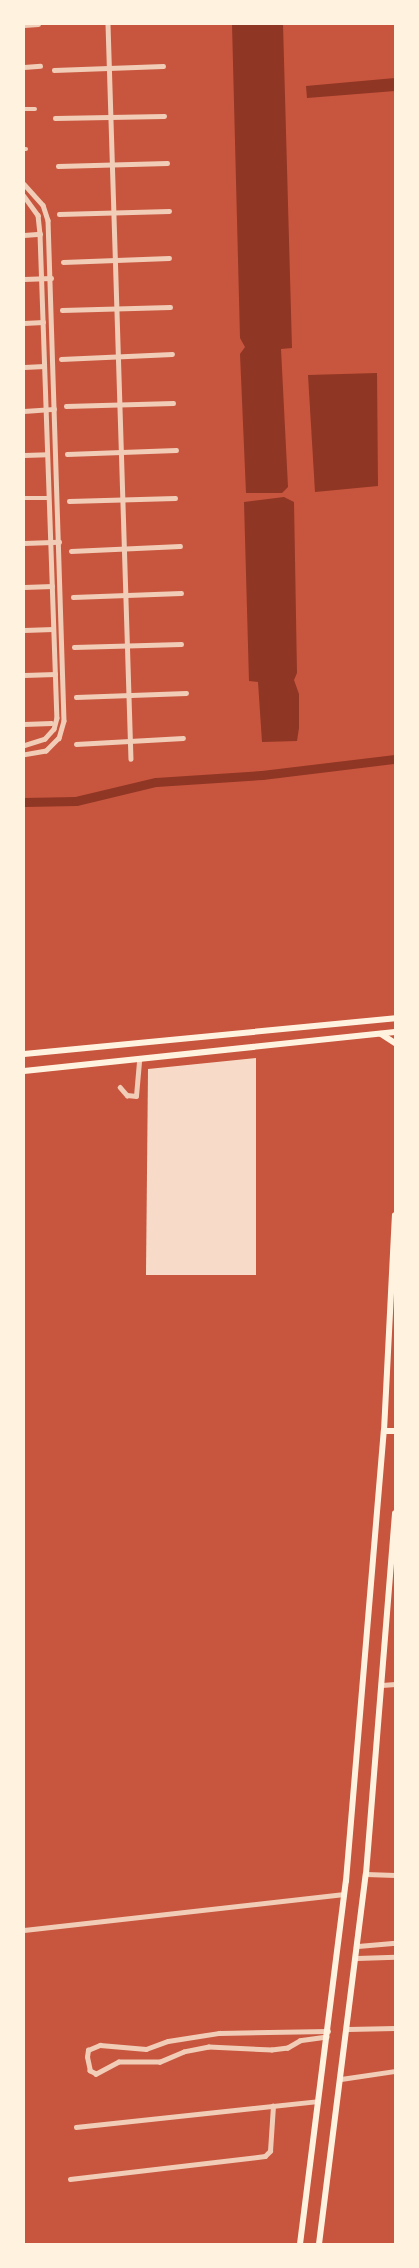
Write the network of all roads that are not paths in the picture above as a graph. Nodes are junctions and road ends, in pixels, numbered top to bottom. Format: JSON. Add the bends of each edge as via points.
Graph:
{"nodes":[{"id":1,"x":38,"y":24,"type":"edge"},
{"id":2,"x":108,"y":24,"type":"edge"},
{"id":3,"x":24,"y":25,"type":"edge"},
{"id":4,"x":40,"y":66,"type":"dead end"},
{"id":5,"x":163,"y":66,"type":"dead end"},
{"id":6,"x":24,"y":67,"type":"edge"},
{"id":7,"x":109,"y":68,"type":"junction"},
{"id":8,"x":54,"y":70,"type":"dead end"},
{"id":9,"x":24,"y":109,"type":"edge"},
{"id":10,"x":36,"y":109,"type":"dead end"},
{"id":11,"x":164,"y":116,"type":"dead end"},
{"id":12,"x":110,"y":117,"type":"junction"},
{"id":13,"x":55,"y":118,"type":"dead end"},
{"id":14,"x":167,"y":163,"type":"dead end"},
{"id":15,"x":112,"y":164,"type":"junction"},
{"id":16,"x":58,"y":166,"type":"dead end"},
{"id":17,"x":24,"y":184,"type":"edge"},
{"id":18,"x":24,"y":196,"type":"edge"},
{"id":19,"x":168,"y":211,"type":"dead end"},
{"id":20,"x":113,"y":212,"type":"junction"},
{"id":21,"x":60,"y":214,"type":"dead end"},
{"id":22,"x":40,"y":234,"type":"junction"},
{"id":23,"x":24,"y":235,"type":"edge"},
{"id":24,"x":168,"y":258,"type":"dead end"},
{"id":25,"x":114,"y":260,"type":"junction"},
{"id":26,"x":63,"y":262,"type":"dead end"},
{"id":27,"x":42,"y":278,"type":"junction"},
{"id":28,"x":51,"y":278,"type":"junction"},
{"id":29,"x":24,"y":279,"type":"edge"},
{"id":30,"x":170,"y":307,"type":"dead end"},
{"id":31,"x":117,"y":309,"type":"junction"},
{"id":32,"x":62,"y":310,"type":"dead end"},
{"id":33,"x":43,"y":322,"type":"junction"},
{"id":34,"x":24,"y":323,"type":"edge"},
{"id":35,"x":172,"y":354,"type":"dead end"},
{"id":36,"x":118,"y":357,"type":"junction"},
{"id":37,"x":61,"y":359,"type":"dead end"},
{"id":38,"x":44,"y":366,"type":"junction"},
{"id":39,"x":24,"y":367,"type":"edge"},
{"id":40,"x":173,"y":403,"type":"dead end"},
{"id":41,"x":120,"y":405,"type":"junction"},
{"id":42,"x":66,"y":406,"type":"dead end"},
{"id":43,"x":46,"y":410,"type":"junction"},
{"id":44,"x":54,"y":410,"type":"junction"},
{"id":45,"x":24,"y":411,"type":"edge"},
{"id":46,"x":176,"y":450,"type":"dead end"},
{"id":47,"x":121,"y":452,"type":"junction"},
{"id":48,"x":24,"y":454,"type":"edge"},
{"id":49,"x":47,"y":454,"type":"junction"},
{"id":50,"x":67,"y":454,"type":"dead end"},
{"id":51,"x":24,"y":498,"type":"edge"},
{"id":52,"x":49,"y":498,"type":"junction"},
{"id":53,"x":175,"y":498,"type":"dead end"},
{"id":54,"x":122,"y":499,"type":"junction"},
{"id":55,"x":69,"y":501,"type":"dead end"},
{"id":56,"x":50,"y":542,"type":"junction"},
{"id":57,"x":59,"y":542,"type":"junction"},
{"id":58,"x":24,"y":543,"type":"edge"},
{"id":59,"x":180,"y":546,"type":"dead end"},
{"id":60,"x":124,"y":548,"type":"junction"},
{"id":61,"x":70,"y":551,"type":"dead end"},
{"id":62,"x":52,"y":586,"type":"junction"},
{"id":63,"x":24,"y":587,"type":"edge"},
{"id":64,"x":181,"y":593,"type":"dead end"},
{"id":65,"x":125,"y":596,"type":"junction"},
{"id":66,"x":73,"y":597,"type":"dead end"},
{"id":67,"x":53,"y":629,"type":"junction"},
{"id":68,"x":24,"y":630,"type":"edge"},
{"id":69,"x":181,"y":644,"type":"dead end"},
{"id":70,"x":127,"y":646,"type":"junction"},
{"id":71,"x":74,"y":647,"type":"dead end"},
{"id":72,"x":55,"y":674,"type":"junction"},
{"id":73,"x":24,"y":675,"type":"edge"},
{"id":74,"x":186,"y":693,"type":"dead end"},
{"id":75,"x":129,"y":695,"type":"junction"},
{"id":76,"x":76,"y":697,"type":"dead end"},
{"id":77,"x":51,"y":722,"type":"dead end"},
{"id":78,"x":24,"y":724,"type":"edge"},
{"id":79,"x":183,"y":738,"type":"dead end"},
{"id":80,"x":130,"y":742,"type":"junction"},
{"id":81,"x":76,"y":744,"type":"dead end"},
{"id":82,"x":24,"y":746,"type":"edge"},
{"id":83,"x":24,"y":755,"type":"edge"},
{"id":84,"x":131,"y":759,"type":"dead end"},
{"id":85,"x":393,"y":1018,"type":"edge"},
{"id":86,"x":395,"y":1032,"type":"edge"},
{"id":87,"x":381,"y":1034,"type":"junction"},
{"id":88,"x":395,"y":1043,"type":"edge"},
{"id":89,"x":24,"y":1054,"type":"edge"},
{"id":90,"x":139,"y":1059,"type":"junction"},
{"id":91,"x":24,"y":1071,"type":"edge"},
{"id":92,"x":120,"y":1087,"type":"dead end"},
{"id":93,"x":395,"y":1215,"type":"edge"},
{"id":94,"x":384,"y":1431,"type":"junction"},
{"id":95,"x":395,"y":1431,"type":"edge"},
{"id":96,"x":395,"y":1513,"type":"edge"},
{"id":97,"x":395,"y":1684,"type":"edge"},
{"id":98,"x":382,"y":1685,"type":"junction"},
{"id":99,"x":366,"y":1874,"type":"junction"},
{"id":100,"x":395,"y":1875,"type":"edge"},
{"id":101,"x":344,"y":1894,"type":"junction"},
{"id":102,"x":24,"y":1930,"type":"edge"},
{"id":103,"x":395,"y":1943,"type":"edge"},
{"id":104,"x":358,"y":1946,"type":"junction"},
{"id":105,"x":395,"y":1957,"type":"edge"},
{"id":106,"x":357,"y":1958,"type":"junction"},
{"id":107,"x":395,"y":2028,"type":"edge"},
{"id":108,"x":348,"y":2029,"type":"junction"},
{"id":109,"x":299,"y":2030,"type":"junction"},
{"id":110,"x":328,"y":2034,"type":"junction"},
{"id":111,"x":181,"y":2039,"type":"junction"},
{"id":112,"x":300,"y":2041,"type":"junction"},
{"id":113,"x":184,"y":2052,"type":"junction"},
{"id":114,"x":395,"y":2071,"type":"edge"},
{"id":115,"x":341,"y":2079,"type":"junction"},
{"id":116,"x":318,"y":2101,"type":"junction"},
{"id":117,"x":273,"y":2106,"type":"junction"},
{"id":118,"x":76,"y":2127,"type":"dead end"},
{"id":119,"x":70,"y":2179,"type":"dead end"},
{"id":120,"x":300,"y":2244,"type":"edge"},
{"id":121,"x":320,"y":2244,"type":"edge"}],
"edges":[{"from":1,"to":3,"type":"street"},
{"from":2,"to":7,"type":"street"},
{"from":4,"to":6,"type":"street"},
{"from":5,"to":7,"type":"street"},
{"from":7,"to":8,"type":"street"},
{"from":7,"to":12,"type":"street"},
{"from":9,"to":10,"type":"street"},
{"from":11,"to":12,"type":"street"},
{"from":12,"to":13,"type":"street"},
{"from":12,"to":15,"type":"street"},
{"from":14,"to":15,"type":"street"},
{"from":15,"to":16,"type":"street"},
{"from":15,"to":20,"type":"street"},
{"from":17,"to":28,"type":"street","via":[[46,212]]},
{"from":18,"to":22,"type":"street","via":[[38,215]]},
{"from":19,"to":20,"type":"street"},
{"from":20,"to":21,"type":"street"},
{"from":20,"to":25,"type":"street"},
{"from":22,"to":23,"type":"street"},
{"from":22,"to":27,"type":"street"},
{"from":24,"to":25,"type":"street"},
{"from":25,"to":26,"type":"street"},
{"from":25,"to":31,"type":"street"},
{"from":27,"to":28,"type":"street"},
{"from":27,"to":29,"type":"street"},
{"from":27,"to":33,"type":"street"},
{"from":28,"to":44,"type":"street"},
{"from":30,"to":31,"type":"street"},
{"from":31,"to":32,"type":"street"},
{"from":31,"to":36,"type":"street"},
{"from":33,"to":34,"type":"street"},
{"from":33,"to":38,"type":"street"},
{"from":35,"to":36,"type":"street"},
{"from":36,"to":37,"type":"street"},
{"from":36,"to":41,"type":"street"},
{"from":38,"to":39,"type":"street"},
{"from":38,"to":43,"type":"street"},
{"from":40,"to":41,"type":"street"},
{"from":41,"to":42,"type":"street"},
{"from":41,"to":47,"type":"street"},
{"from":43,"to":44,"type":"street"},
{"from":43,"to":45,"type":"street"},
{"from":43,"to":49,"type":"street"},
{"from":44,"to":57,"type":"street"},
{"from":46,"to":47,"type":"street"},
{"from":47,"to":50,"type":"street"},
{"from":47,"to":54,"type":"street"},
{"from":48,"to":49,"type":"street"},
{"from":49,"to":52,"type":"street"},
{"from":51,"to":52,"type":"street"},
{"from":52,"to":56,"type":"street"},
{"from":53,"to":54,"type":"street"},
{"from":54,"to":55,"type":"street"},
{"from":54,"to":60,"type":"street"},
{"from":56,"to":57,"type":"street"},
{"from":56,"to":58,"type":"street"},
{"from":56,"to":62,"type":"street"},
{"from":57,"to":83,"type":"street","via":[[64,727],[59,738],[46,750]]},
{"from":59,"to":60,"type":"street"},
{"from":60,"to":61,"type":"street"},
{"from":60,"to":65,"type":"street"},
{"from":62,"to":63,"type":"street"},
{"from":62,"to":67,"type":"street"},
{"from":64,"to":65,"type":"street"},
{"from":65,"to":66,"type":"street"},
{"from":65,"to":70,"type":"street"},
{"from":67,"to":68,"type":"street"},
{"from":67,"to":72,"type":"street"},
{"from":69,"to":70,"type":"street"},
{"from":70,"to":71,"type":"street"},
{"from":70,"to":75,"type":"street"},
{"from":72,"to":73,"type":"street"},
{"from":72,"to":82,"type":"street","via":[[56,723],[40,743]]},
{"from":74,"to":75,"type":"street"},
{"from":75,"to":76,"type":"street"},
{"from":75,"to":80,"type":"street"},
{"from":77,"to":78,"type":"street"},
{"from":79,"to":80,"type":"street"},
{"from":80,"to":81,"type":"street"},
{"from":80,"to":84,"type":"street"},
{"from":85,"to":89,"type":"main road"},
{"from":86,"to":87,"type":"main road"},
{"from":87,"to":88,"type":"main road"},
{"from":87,"to":90,"type":"main road"},
{"from":90,"to":91,"type":"main road"},
{"from":90,"to":92,"type":"street","via":[[136,1096],[127,1095]]},
{"from":93,"to":94,"type":"main road"},
{"from":94,"to":95,"type":"main road"},
{"from":94,"to":101,"type":"main road"},
{"from":96,"to":98,"type":"main road"},
{"from":97,"to":98,"type":"street"},
{"from":98,"to":99,"type":"main road"},
{"from":99,"to":100,"type":"street"},
{"from":99,"to":104,"type":"main road"},
{"from":101,"to":102,"type":"street"},
{"from":101,"to":110,"type":"main road"},
{"from":103,"to":104,"type":"street"},
{"from":104,"to":106,"type":"main road"},
{"from":105,"to":106,"type":"street"},
{"from":106,"to":108,"type":"main road"},
{"from":107,"to":108,"type":"street"},
{"from":108,"to":115,"type":"main road"},
{"from":109,"to":110,"type":"street"},
{"from":109,"to":111,"type":"street","via":[[219,2033]]},
{"from":109,"to":112,"type":"street"},
{"from":110,"to":112,"type":"street"},
{"from":110,"to":116,"type":"main road"},
{"from":111,"to":113,"type":"street"},
{"from":111,"to":113,"type":"street","via":[[146,2049],[93,2047],[88,2050],[88,2065],[96,2074],[119,2062],[160,2062]]},
{"from":112,"to":113,"type":"street","via":[[288,2048],[272,2050],[209,2047]]},
{"from":114,"to":115,"type":"street"},
{"from":115,"to":121,"type":"main road"},
{"from":116,"to":117,"type":"street"},
{"from":116,"to":120,"type":"main road"},
{"from":117,"to":118,"type":"street"},
{"from":117,"to":119,"type":"street","via":[[270,2151],[265,2156]]}]}
